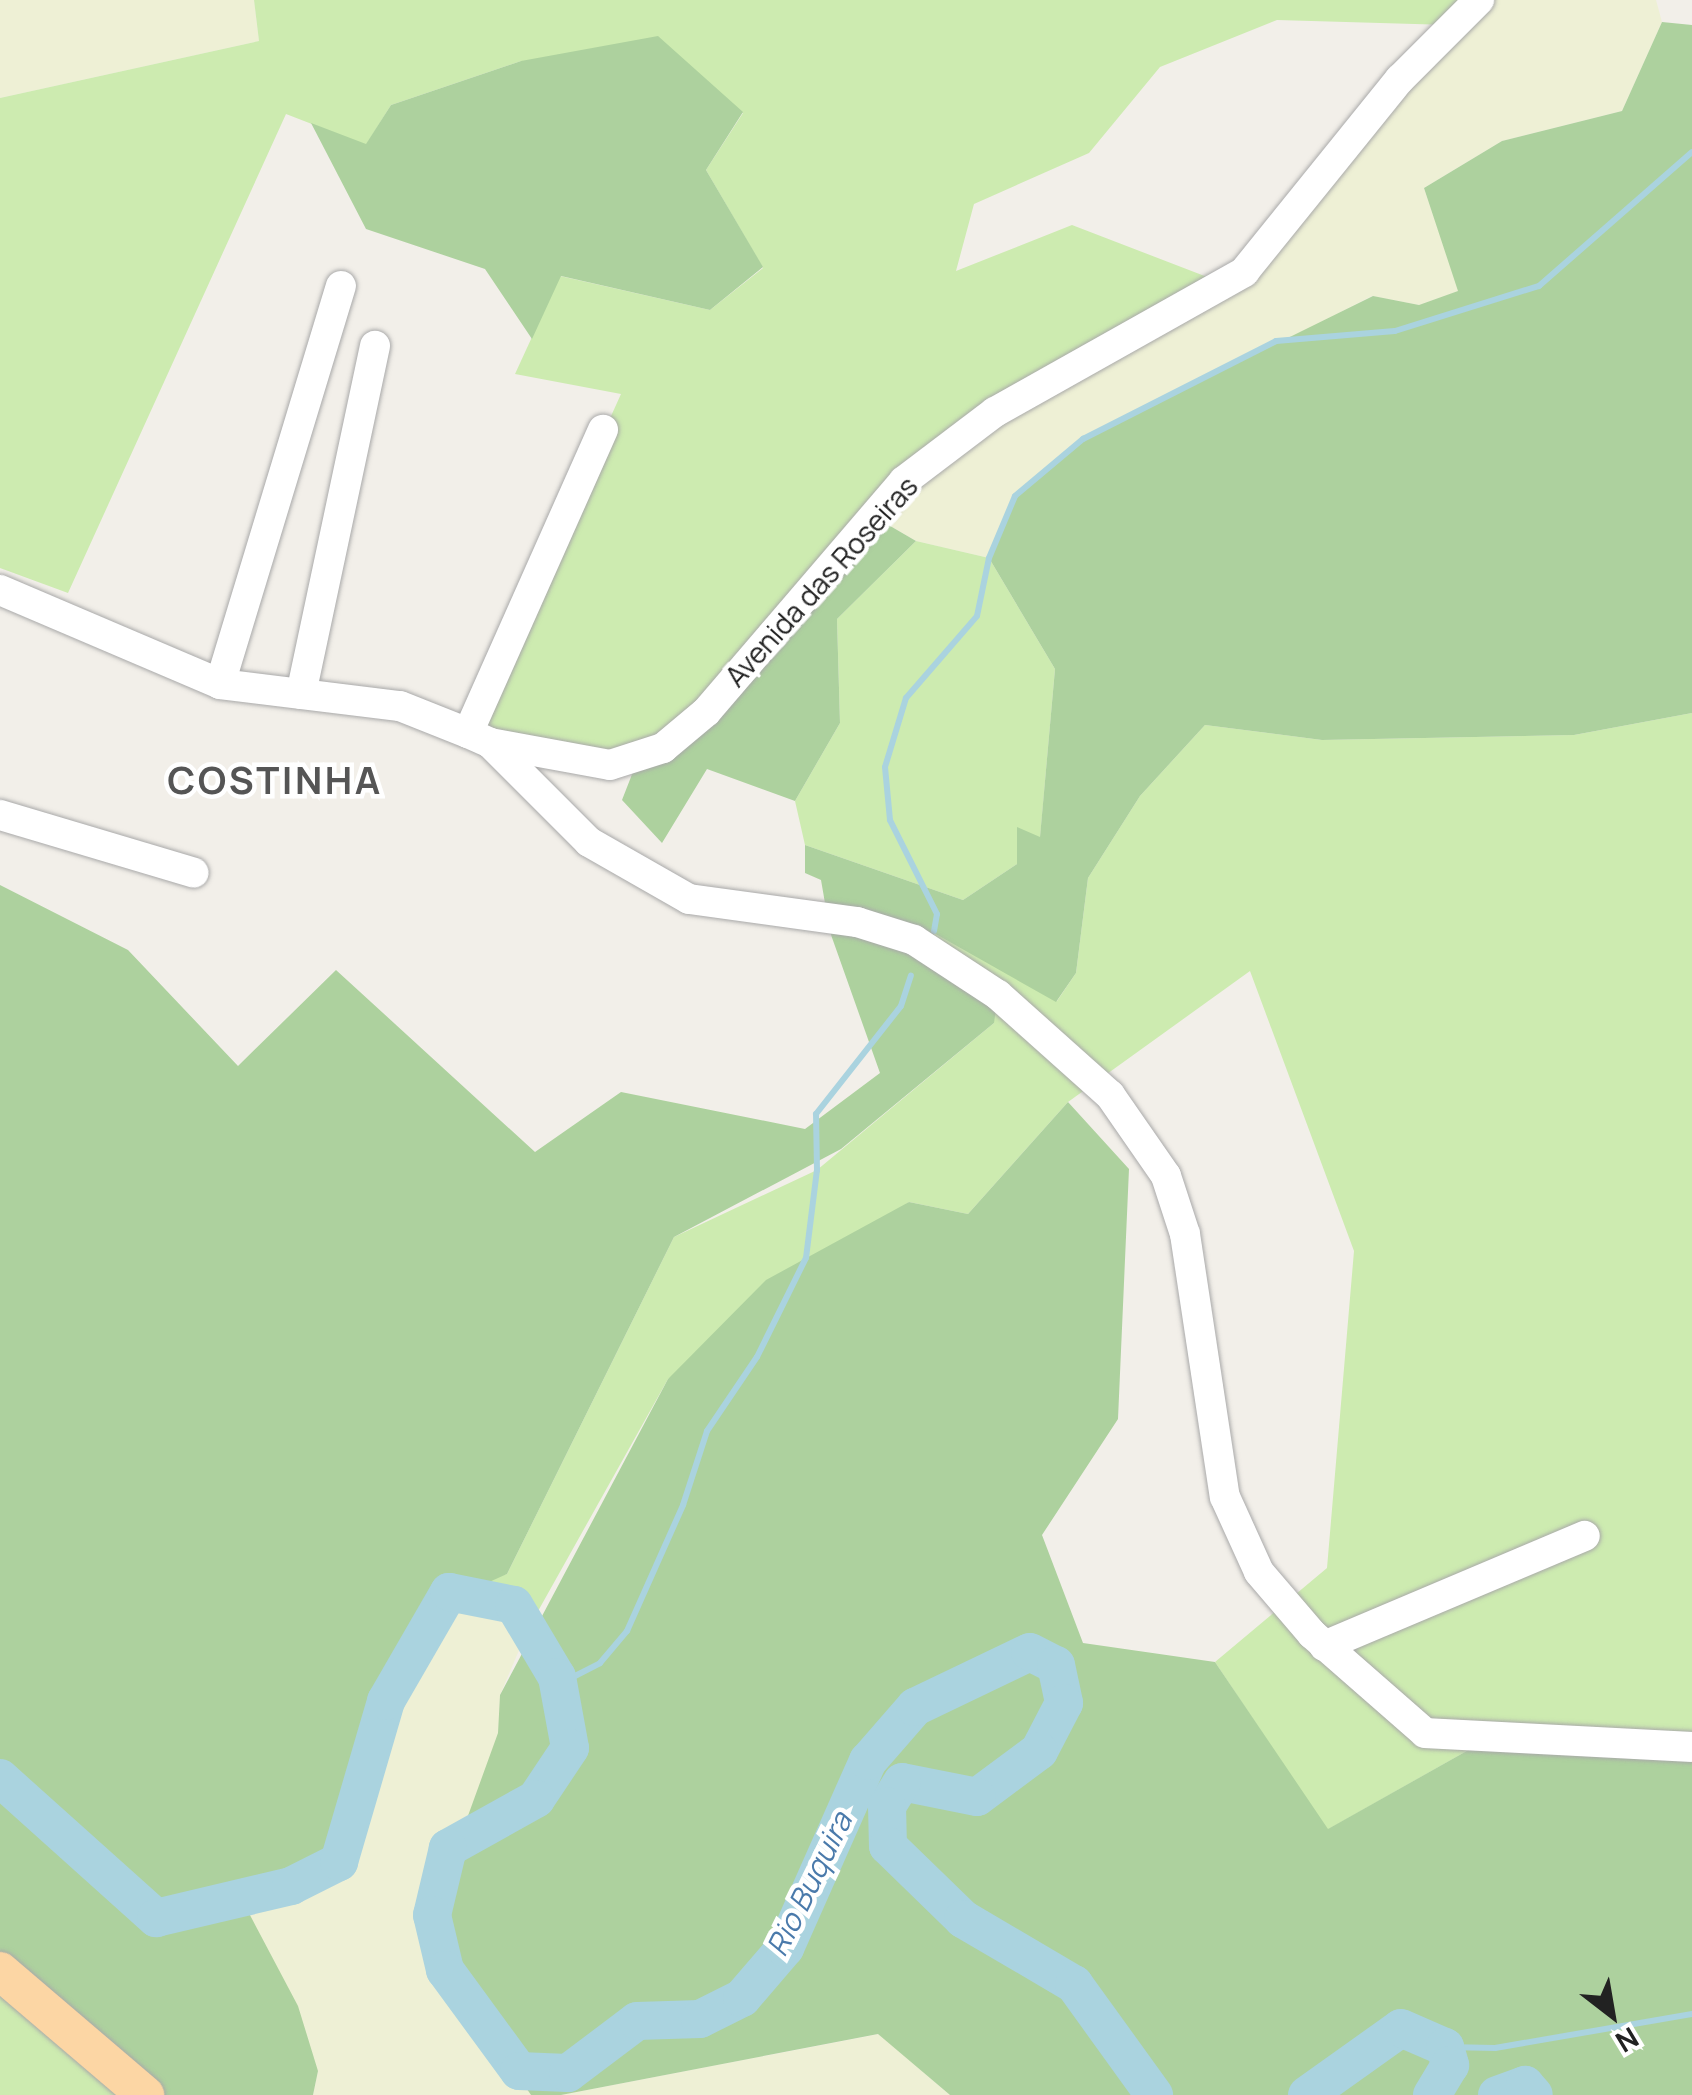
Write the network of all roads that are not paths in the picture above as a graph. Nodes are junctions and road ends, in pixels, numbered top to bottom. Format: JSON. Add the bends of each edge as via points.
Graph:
{"nodes":[{"id":1,"x":1479,"y":0,"type":"edge"},
{"id":2,"x":340,"y":286,"type":"dead end"},
{"id":3,"x":375,"y":346,"type":"dead end"},
{"id":4,"x":603,"y":430,"type":"dead end"},
{"id":5,"x":0,"y":590,"type":"edge"},
{"id":6,"x":220,"y":684,"type":"junction"},
{"id":7,"x":301,"y":694,"type":"junction"},
{"id":8,"x":479,"y":738,"type":"junction"},
{"id":9,"x":0,"y":814,"type":"edge"},
{"id":10,"x":194,"y":873,"type":"dead end"},
{"id":11,"x":1585,"y":1536,"type":"dead end"},
{"id":12,"x":1324,"y":1646,"type":"junction"},
{"id":13,"x":1692,"y":1747,"type":"edge"},
{"id":14,"x":0,"y":1971,"type":"edge"},
{"id":15,"x":146,"y":2095,"type":"edge"}],
"edges":[{"from":1,"to":8,"type":"street","name":"Avenida das Roseiras","via":[[1400,78],[1244,272],[994,412],[904,481],[706,712],[663,748],[610,764]]},
{"from":2,"to":6,"type":"street"},
{"from":3,"to":7,"type":"street"},
{"from":4,"to":8,"type":"street"},
{"from":5,"to":6,"type":"street"},
{"from":6,"to":7,"type":"street"},
{"from":7,"to":8,"type":"street","via":[[400,706]]},
{"from":8,"to":12,"type":"street","via":[[589,842],[627,867],[689,899],[795,908],[914,940],[998,995],[1110,1094],[1166,1176],[1185,1234],[1209,1417],[1237,1532],[1259,1572]]},
{"from":9,"to":10,"type":"street"},
{"from":11,"to":12,"type":"street"},
{"from":12,"to":13,"type":"street","via":[[1425,1733]]},
{"from":14,"to":15,"type":"main road"}]}
